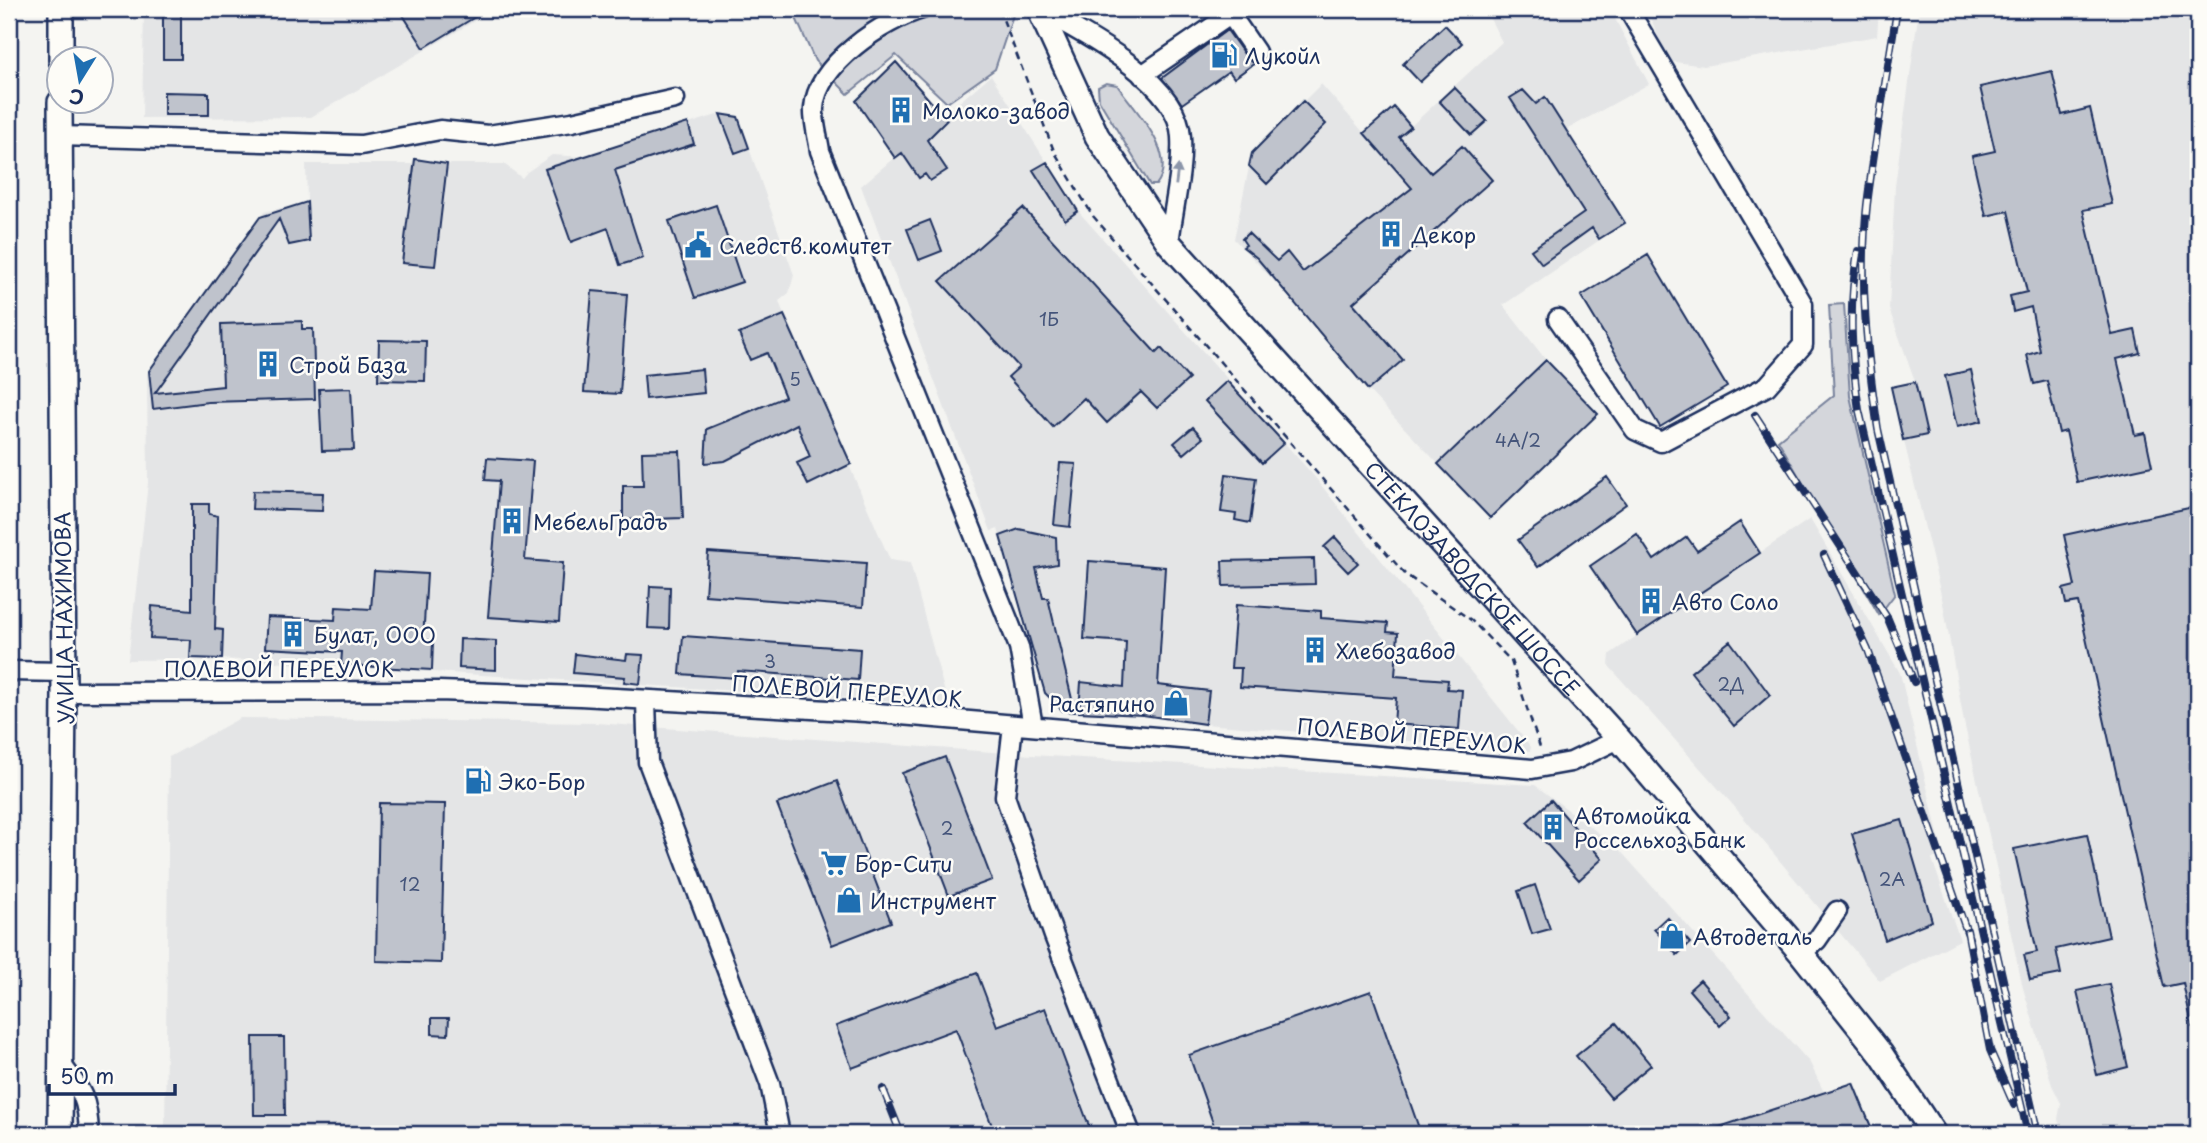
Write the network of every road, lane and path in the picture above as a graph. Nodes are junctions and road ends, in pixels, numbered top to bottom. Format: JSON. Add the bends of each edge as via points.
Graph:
{"nodes":[{"id":1,"x":61,"y":9,"type":"edge"},
{"id":2,"x":922,"y":9,"type":"edge"},
{"id":3,"x":999,"y":9,"type":"edge"},
{"id":4,"x":1039,"y":9,"type":"edge"},
{"id":5,"x":1628,"y":9,"type":"edge"},
{"id":6,"x":1229,"y":10,"type":"edge"},
{"id":7,"x":61,"y":46,"type":"edge"},
{"id":8,"x":1256,"y":52,"type":"dead end"},
{"id":9,"x":1142,"y":75,"type":"junction"},
{"id":10,"x":675,"y":99,"type":"dead end"},
{"id":11,"x":61,"y":116,"type":"edge"},
{"id":12,"x":60,"y":136,"type":"junction"},
{"id":13,"x":1168,"y":243,"type":"junction"},
{"id":14,"x":1558,"y":318,"type":"dead end"},
{"id":15,"x":9,"y":671,"type":"edge"},
{"id":16,"x":64,"y":682,"type":"junction"},
{"id":17,"x":646,"y":702,"type":"junction"},
{"id":18,"x":1013,"y":725,"type":"junction"},
{"id":19,"x":1033,"y":726,"type":"junction"},
{"id":20,"x":1619,"y":739,"type":"junction"},
{"id":21,"x":1546,"y":766,"type":"junction"},
{"id":22,"x":1837,"y":911,"type":"dead end"},
{"id":23,"x":1801,"y":953,"type":"junction"},
{"id":24,"x":61,"y":1064,"type":"junction"},
{"id":25,"x":60,"y":1134,"type":"edge"},
{"id":26,"x":89,"y":1134,"type":"edge"},
{"id":27,"x":780,"y":1134,"type":"edge"},
{"id":28,"x":1131,"y":1134,"type":"edge"},
{"id":29,"x":1934,"y":1134,"type":"edge"}],
"edges":[{"from":1,"to":7,"type":"main road"},
{"from":2,"to":19,"type":"street","via":[[904,14],[855,44],[822,82],[814,107],[820,151],[1019,647]]},
{"from":3,"to":21,"type":"path","via":[[1054,151],[1093,216],[1405,574],[1471,620],[1511,661]]},
{"from":4,"to":9,"type":"street","via":[[1119,53]]},
{"from":4,"to":13,"type":"main road","name":"СТЕКЛОЗАВОДСКОЕ ШОССЕ","via":[[1097,136]]},
{"from":5,"to":14,"type":"street","via":[[1803,304],[1803,345],[1767,386],[1661,442],[1635,430]]},
{"from":6,"to":8,"type":"street"},
{"from":6,"to":9,"type":"street","via":[[1224,19]]},
{"from":13,"to":9,"type":"street","one_way":true,"via":[[1182,135],[1166,98]]},
{"from":10,"to":12,"type":"street","via":[[488,135],[440,130],[361,145]]},
{"from":11,"to":12,"type":"main road","name":"УЛИЦА НАХИМОВА"},
{"from":12,"to":16,"type":"main road","name":"УЛИЦА НАХИМОВА"},
{"from":13,"to":20,"type":"main road","name":"СТЕКЛОЗАВОДСКОЕ ШОССЕ"},
{"from":15,"to":16,"type":"street","name":"ПОЛЕВОЙ ПЕРЕУЛОК"},
{"from":16,"to":17,"type":"street","name":"ПОЛЕВОЙ ПЕРЕУЛОК","via":[[439,691]]},
{"from":16,"to":24,"type":"main road","name":"УЛИЦА НАХИМОВА"},
{"from":17,"to":18,"type":"street","name":"ПОЛЕВОЙ ПЕРЕУЛОК","via":[[852,711]]},
{"from":17,"to":27,"type":"street","via":[[648,762],[770,1084]]},
{"from":18,"to":19,"type":"street","name":"ПОЛЕВОЙ ПЕРЕУЛОК"},
{"from":18,"to":28,"type":"street","via":[[1005,796]]},
{"from":19,"to":21,"type":"street","name":"ПОЛЕВОЙ ПЕРЕУЛОК","via":[[1532,769]]},
{"from":20,"to":21,"type":"street","name":"ПОЛЕВОЙ ПЕРЕУЛОК","via":[[1571,762]]},
{"from":20,"to":23,"type":"main road","name":"СТЕКЛОЗАВОДСКОЕ ШОССЕ"},
{"from":22,"to":23,"type":"street","via":[[1823,934]]},
{"from":23,"to":29,"type":"main road","name":"СТЕКЛОЗАВОДСКОЕ ШОССЕ","via":[[1881,1054]]},
{"from":24,"to":25,"type":"main road","name":"УЛИЦА НАХИМОВА"},
{"from":24,"to":26,"type":"street","via":[[89,1107]]}]}
